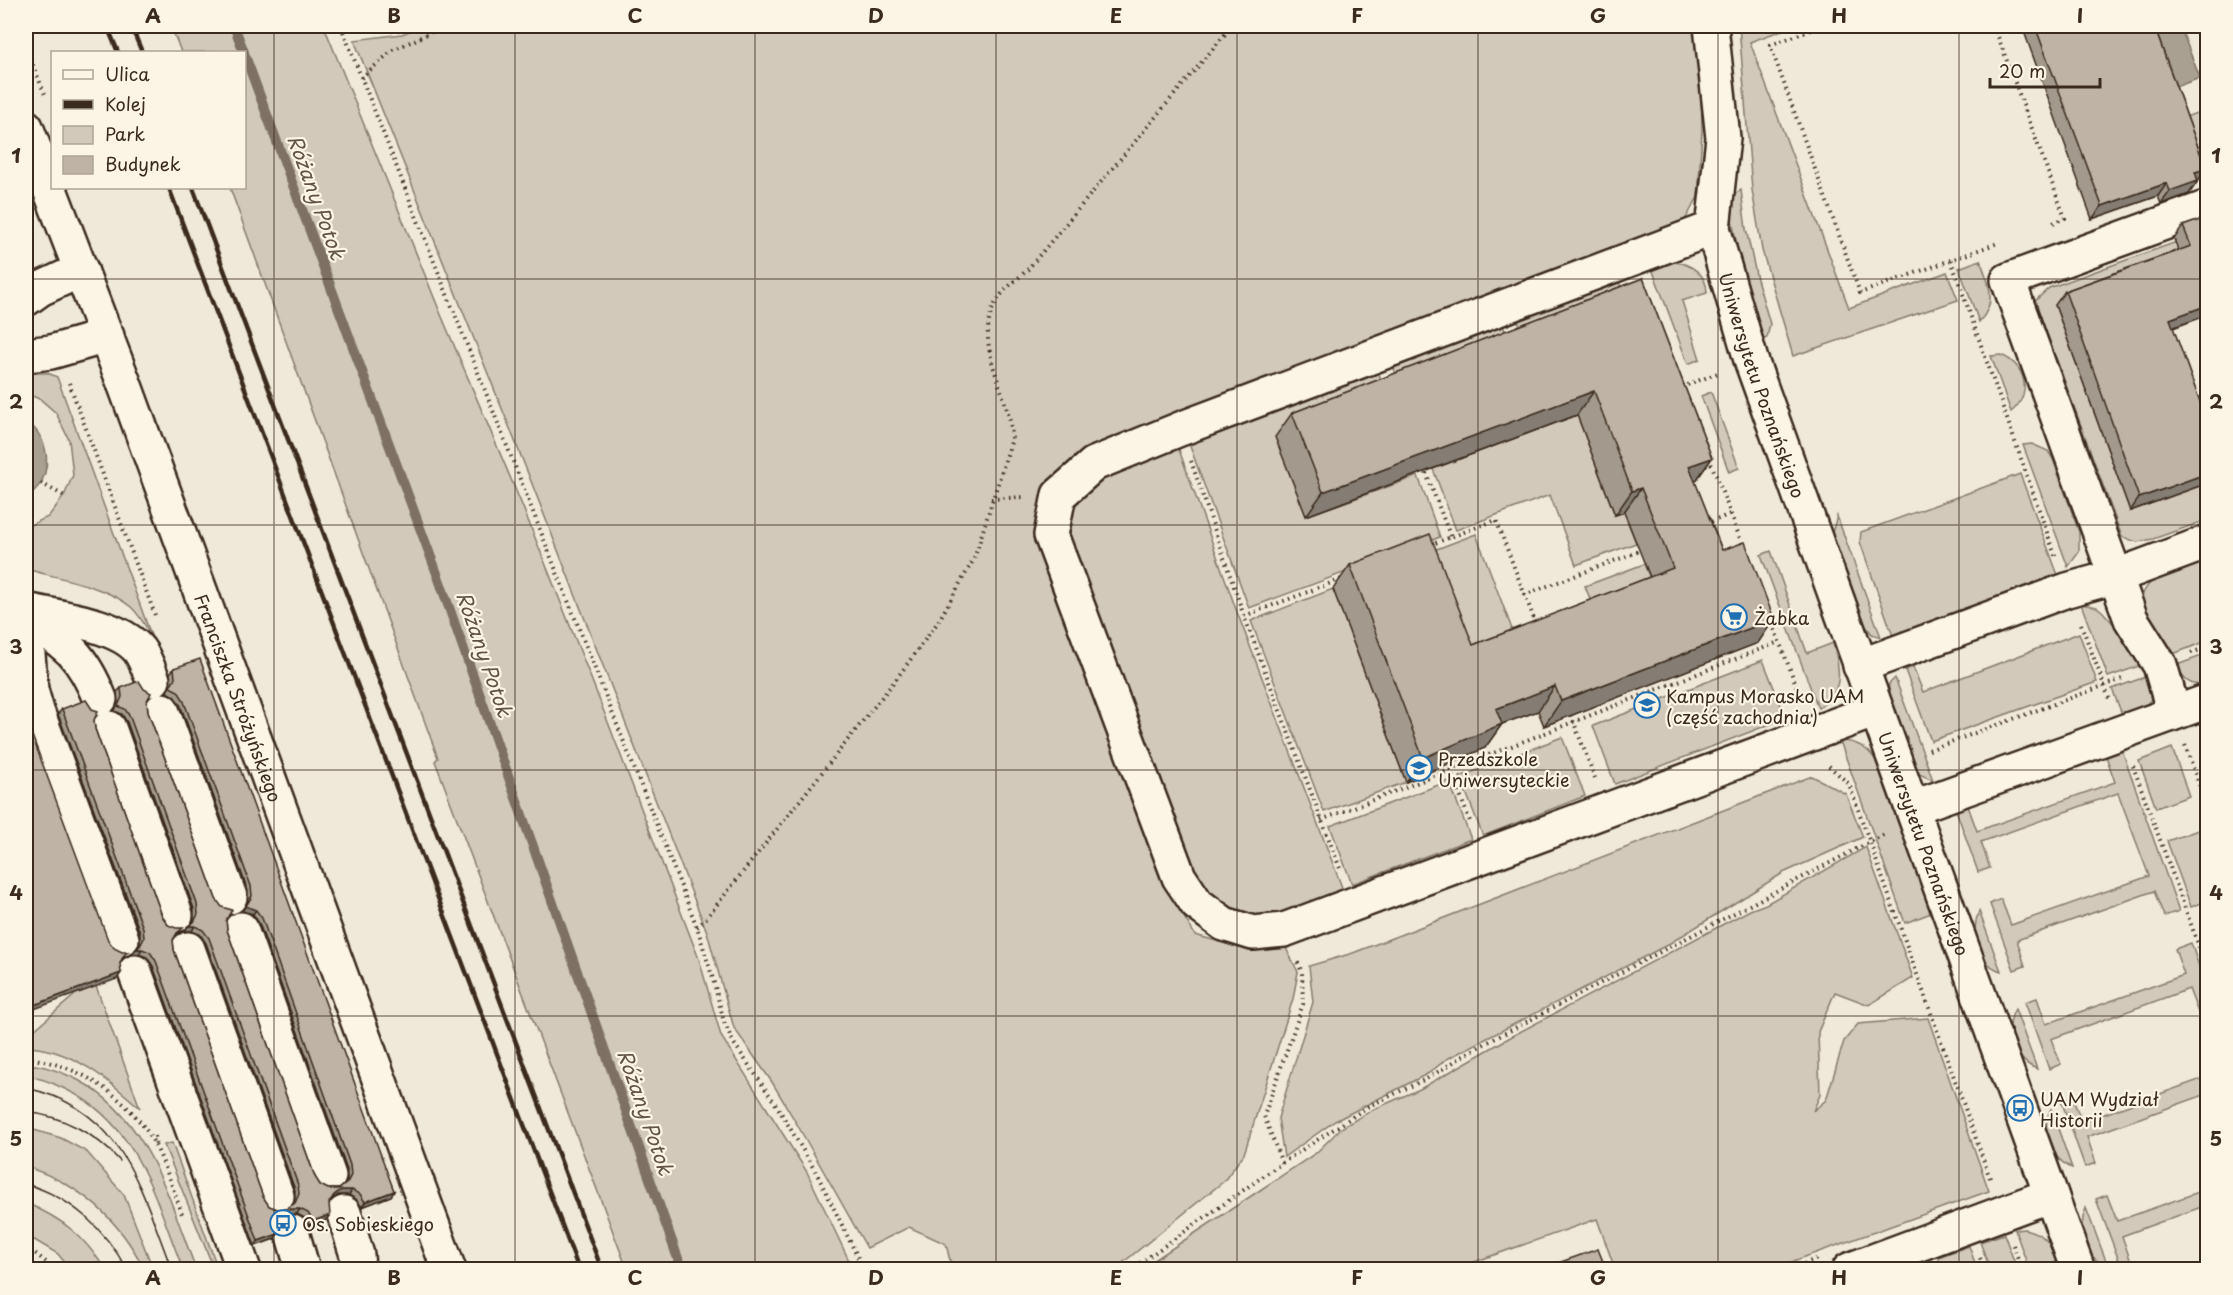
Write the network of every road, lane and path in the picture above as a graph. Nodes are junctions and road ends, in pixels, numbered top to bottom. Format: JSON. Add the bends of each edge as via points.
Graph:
{"nodes":[{"id":1,"x":341,"y":26,"type":"edge"},
{"id":2,"x":442,"y":26,"type":"edge"},
{"id":3,"x":1232,"y":26,"type":"edge"},
{"id":4,"x":1711,"y":26,"type":"edge"},
{"id":5,"x":1822,"y":26,"type":"edge"},
{"id":6,"x":1994,"y":26,"type":"edge"},
{"id":7,"x":26,"y":48,"type":"edge"},
{"id":8,"x":361,"y":78,"type":"junction"},
{"id":9,"x":48,"y":102,"type":"dead end"},
{"id":10,"x":26,"y":128,"type":"edge"},
{"id":11,"x":2208,"y":207,"type":"edge"},
{"id":12,"x":2044,"y":226,"type":"dead end"},
{"id":13,"x":1713,"y":228,"type":"junction"},
{"id":14,"x":2003,"y":241,"type":"dead end"},
{"id":15,"x":1952,"y":260,"type":"junction"},
{"id":16,"x":81,"y":270,"type":"junction"},
{"id":17,"x":26,"y":299,"type":"edge"},
{"id":18,"x":106,"y":336,"type":"junction"},
{"id":19,"x":38,"y":353,"type":"edge"},
{"id":20,"x":1722,"y":371,"type":"dead end"},
{"id":21,"x":1678,"y":376,"type":"edge"},
{"id":22,"x":1682,"y":387,"type":"junction"},
{"id":23,"x":1686,"y":397,"type":"edge"},
{"id":24,"x":1180,"y":429,"type":"junction"},
{"id":25,"x":1706,"y":450,"type":"edge"},
{"id":26,"x":1426,"y":473,"type":"edge"},
{"id":27,"x":41,"y":483,"type":"dead end"},
{"id":28,"x":64,"y":496,"type":"dead end"},
{"id":29,"x":1731,"y":514,"type":"junction"},
{"id":30,"x":1699,"y":527,"type":"edge"},
{"id":31,"x":1450,"y":538,"type":"junction"},
{"id":32,"x":2208,"y":542,"type":"edge"},
{"id":33,"x":1743,"y":547,"type":"edge"},
{"id":34,"x":1423,"y":548,"type":"edge"},
{"id":35,"x":1640,"y":551,"type":"dead end"},
{"id":36,"x":1348,"y":577,"type":"dead end"},
{"id":37,"x":2114,"y":577,"type":"junction"},
{"id":38,"x":2067,"y":590,"type":"junction"},
{"id":39,"x":1524,"y":594,"type":"junction"},
{"id":40,"x":26,"y":610,"type":"edge"},
{"id":41,"x":1769,"y":614,"type":"edge"},
{"id":42,"x":1244,"y":616,"type":"junction"},
{"id":43,"x":26,"y":617,"type":"edge"},
{"id":44,"x":159,"y":624,"type":"dead end"},
{"id":45,"x":1538,"y":628,"type":"edge"},
{"id":46,"x":26,"y":631,"type":"edge"},
{"id":47,"x":1779,"y":642,"type":"junction"},
{"id":48,"x":2208,"y":647,"type":"edge"},
{"id":49,"x":2160,"y":665,"type":"junction"},
{"id":50,"x":1860,"y":666,"type":"junction"},
{"id":51,"x":153,"y":680,"type":"dead end"},
{"id":52,"x":2104,"y":685,"type":"junction"},
{"id":53,"x":28,"y":691,"type":"edge"},
{"id":54,"x":2208,"y":701,"type":"edge"},
{"id":55,"x":1806,"y":709,"type":"dead end"},
{"id":56,"x":162,"y":710,"type":"dead end"},
{"id":57,"x":1876,"y":710,"type":"junction"},
{"id":58,"x":2174,"y":713,"type":"junction"},
{"id":59,"x":1571,"y":715,"type":"edge"},
{"id":60,"x":1573,"y":720,"type":"junction"},
{"id":61,"x":2121,"y":733,"type":"junction"},
{"id":62,"x":1825,"y":763,"type":"dead end"},
{"id":63,"x":1450,"y":769,"type":"junction"},
{"id":64,"x":1945,"y":796,"type":"junction"},
{"id":65,"x":1912,"y":808,"type":"junction"},
{"id":66,"x":2208,"y":809,"type":"edge"},
{"id":67,"x":1606,"y":810,"type":"junction"},
{"id":68,"x":1321,"y":820,"type":"junction"},
{"id":69,"x":1869,"y":841,"type":"junction"},
{"id":70,"x":1484,"y":855,"type":"junction"},
{"id":71,"x":230,"y":897,"type":"dead end"},
{"id":72,"x":1353,"y":904,"type":"junction"},
{"id":73,"x":176,"y":915,"type":"dead end"},
{"id":74,"x":697,"y":927,"type":"junction"},
{"id":75,"x":241,"y":929,"type":"dead end"},
{"id":76,"x":1284,"y":930,"type":"junction"},
{"id":77,"x":123,"y":939,"type":"dead end"},
{"id":78,"x":188,"y":949,"type":"dead end"},
{"id":79,"x":2208,"y":971,"type":"edge"},
{"id":80,"x":135,"y":972,"type":"dead end"},
{"id":81,"x":26,"y":1058,"type":"edge"},
{"id":82,"x":1282,"y":1163,"type":"junction"},
{"id":83,"x":329,"y":1176,"type":"dead end"},
{"id":84,"x":2051,"y":1195,"type":"junction"},
{"id":85,"x":278,"y":1196,"type":"dead end"},
{"id":86,"x":183,"y":1214,"type":"dead end"},
{"id":87,"x":344,"y":1214,"type":"dead end"},
{"id":88,"x":2002,"y":1214,"type":"junction"},
{"id":89,"x":292,"y":1232,"type":"dead end"},
{"id":90,"x":26,"y":1245,"type":"edge"},
{"id":91,"x":56,"y":1269,"type":"edge"},
{"id":92,"x":244,"y":1269,"type":"edge"},
{"id":93,"x":303,"y":1269,"type":"edge"},
{"id":94,"x":358,"y":1269,"type":"edge"},
{"id":95,"x":449,"y":1269,"type":"edge"},
{"id":96,"x":864,"y":1269,"type":"edge"},
{"id":97,"x":1130,"y":1269,"type":"edge"},
{"id":98,"x":1849,"y":1269,"type":"edge"},
{"id":99,"x":2022,"y":1269,"type":"edge"},
{"id":100,"x":2078,"y":1269,"type":"edge"}],
"edges":[{"from":1,"to":8,"type":"path"},
{"from":2,"to":8,"type":"path","via":[[393,50]]},
{"from":3,"to":74,"type":"path","via":[[1028,269],[998,298],[988,323],[990,351],[1012,426],[1012,439],[974,559],[938,622],[897,678]]},
{"from":4,"to":13,"type":"street","name":"Uniwersytetu Poznańskiego","via":[[1723,138]]},
{"from":5,"to":15,"type":"path","via":[[1770,45],[1860,294]]},
{"from":6,"to":12,"type":"path","via":[[2065,218]]},
{"from":7,"to":9,"type":"path"},
{"from":8,"to":74,"type":"path"},
{"from":10,"to":16,"type":"street","name":"Franciszka Stróżyńskiego"},
{"from":11,"to":37,"type":"street","via":[[2008,279]]},
{"from":13,"to":24,"type":"street"},
{"from":13,"to":50,"type":"street","name":"Uniwersytetu Poznańskiego","via":[[1751,360]]},
{"from":14,"to":15,"type":"path"},
{"from":15,"to":38,"type":"path"},
{"from":16,"to":17,"type":"street"},
{"from":16,"to":18,"type":"street","name":"Franciszka Stróżyńskiego"},
{"from":18,"to":19,"type":"street"},
{"from":18,"to":95,"type":"street","name":"Franciszka Stróżyńskiego"},
{"from":19,"to":44,"type":"path","via":[[68,382]]},
{"from":20,"to":22,"type":"path"},
{"from":21,"to":22,"type":"path"},
{"from":22,"to":23,"type":"path"},
{"from":24,"to":42,"type":"path"},
{"from":24,"to":76,"type":"street","via":[[1094,464],[1059,495],[1051,535],[1179,877],[1197,904],[1224,924],[1253,933]]},
{"from":25,"to":29,"type":"path"},
{"from":26,"to":31,"type":"path"},
{"from":27,"to":28,"type":"path"},
{"from":29,"to":30,"type":"path"},
{"from":29,"to":33,"type":"path"},
{"from":31,"to":34,"type":"path"},
{"from":31,"to":39,"type":"path","via":[[1496,520]]},
{"from":32,"to":37,"type":"street"},
{"from":35,"to":39,"type":"path"},
{"from":36,"to":42,"type":"path"},
{"from":37,"to":38,"type":"street"},
{"from":37,"to":49,"type":"street","via":[[2131,619]]},
{"from":38,"to":50,"type":"street"},
{"from":38,"to":52,"type":"path"},
{"from":39,"to":45,"type":"path"},
{"from":40,"to":51,"type":"street","via":[[118,635],[139,650]]},
{"from":41,"to":47,"type":"path"},
{"from":42,"to":68,"type":"path"},
{"from":43,"to":73,"type":"street","via":[[65,643],[86,669]]},
{"from":46,"to":53,"type":"street"},
{"from":47,"to":55,"type":"path"},
{"from":47,"to":60,"type":"path"},
{"from":48,"to":49,"type":"path"},
{"from":49,"to":52,"type":"path"},
{"from":49,"to":58,"type":"street"},
{"from":50,"to":57,"type":"street","name":"Uniwersytetu Poznańskiego"},
{"from":52,"to":61,"type":"path"},
{"from":52,"to":64,"type":"path","via":[[1929,750]]},
{"from":53,"to":77,"type":"street"},
{"from":54,"to":58,"type":"street"},
{"from":56,"to":71,"type":"street"},
{"from":57,"to":65,"type":"street","name":"Uniwersytetu Poznańskiego"},
{"from":57,"to":67,"type":"street"},
{"from":58,"to":61,"type":"street"},
{"from":58,"to":66,"type":"path"},
{"from":59,"to":60,"type":"path"},
{"from":60,"to":63,"type":"path"},
{"from":60,"to":67,"type":"path"},
{"from":61,"to":64,"type":"street"},
{"from":61,"to":79,"type":"path"},
{"from":62,"to":69,"type":"path","via":[[1849,784]]},
{"from":63,"to":68,"type":"path"},
{"from":63,"to":70,"type":"path"},
{"from":64,"to":65,"type":"street"},
{"from":65,"to":69,"type":"path","via":[[1889,832]]},
{"from":65,"to":84,"type":"street","name":"Uniwersytetu Poznańskiego"},
{"from":67,"to":70,"type":"street"},
{"from":68,"to":72,"type":"path"},
{"from":69,"to":82,"type":"path","via":[[1369,1106]]},
{"from":69,"to":88,"type":"path"},
{"from":70,"to":72,"type":"street"},
{"from":72,"to":76,"type":"street"},
{"from":74,"to":96,"type":"path","via":[[733,1042],[817,1174]]},
{"from":75,"to":83,"type":"street"},
{"from":76,"to":82,"type":"path","via":[[1302,972],[1303,1004],[1264,1116]]},
{"from":78,"to":85,"type":"street"},
{"from":80,"to":92,"type":"street"},
{"from":81,"to":86,"type":"path","via":[[78,1072],[111,1092],[156,1147]]},
{"from":82,"to":97,"type":"path"},
{"from":84,"to":88,"type":"street"},
{"from":84,"to":100,"type":"street","name":"Uniwersytetu Poznańskiego"},
{"from":87,"to":94,"type":"street"},
{"from":88,"to":98,"type":"street"},
{"from":88,"to":99,"type":"path"},
{"from":89,"to":93,"type":"street"},
{"from":90,"to":91,"type":"path"}]}
